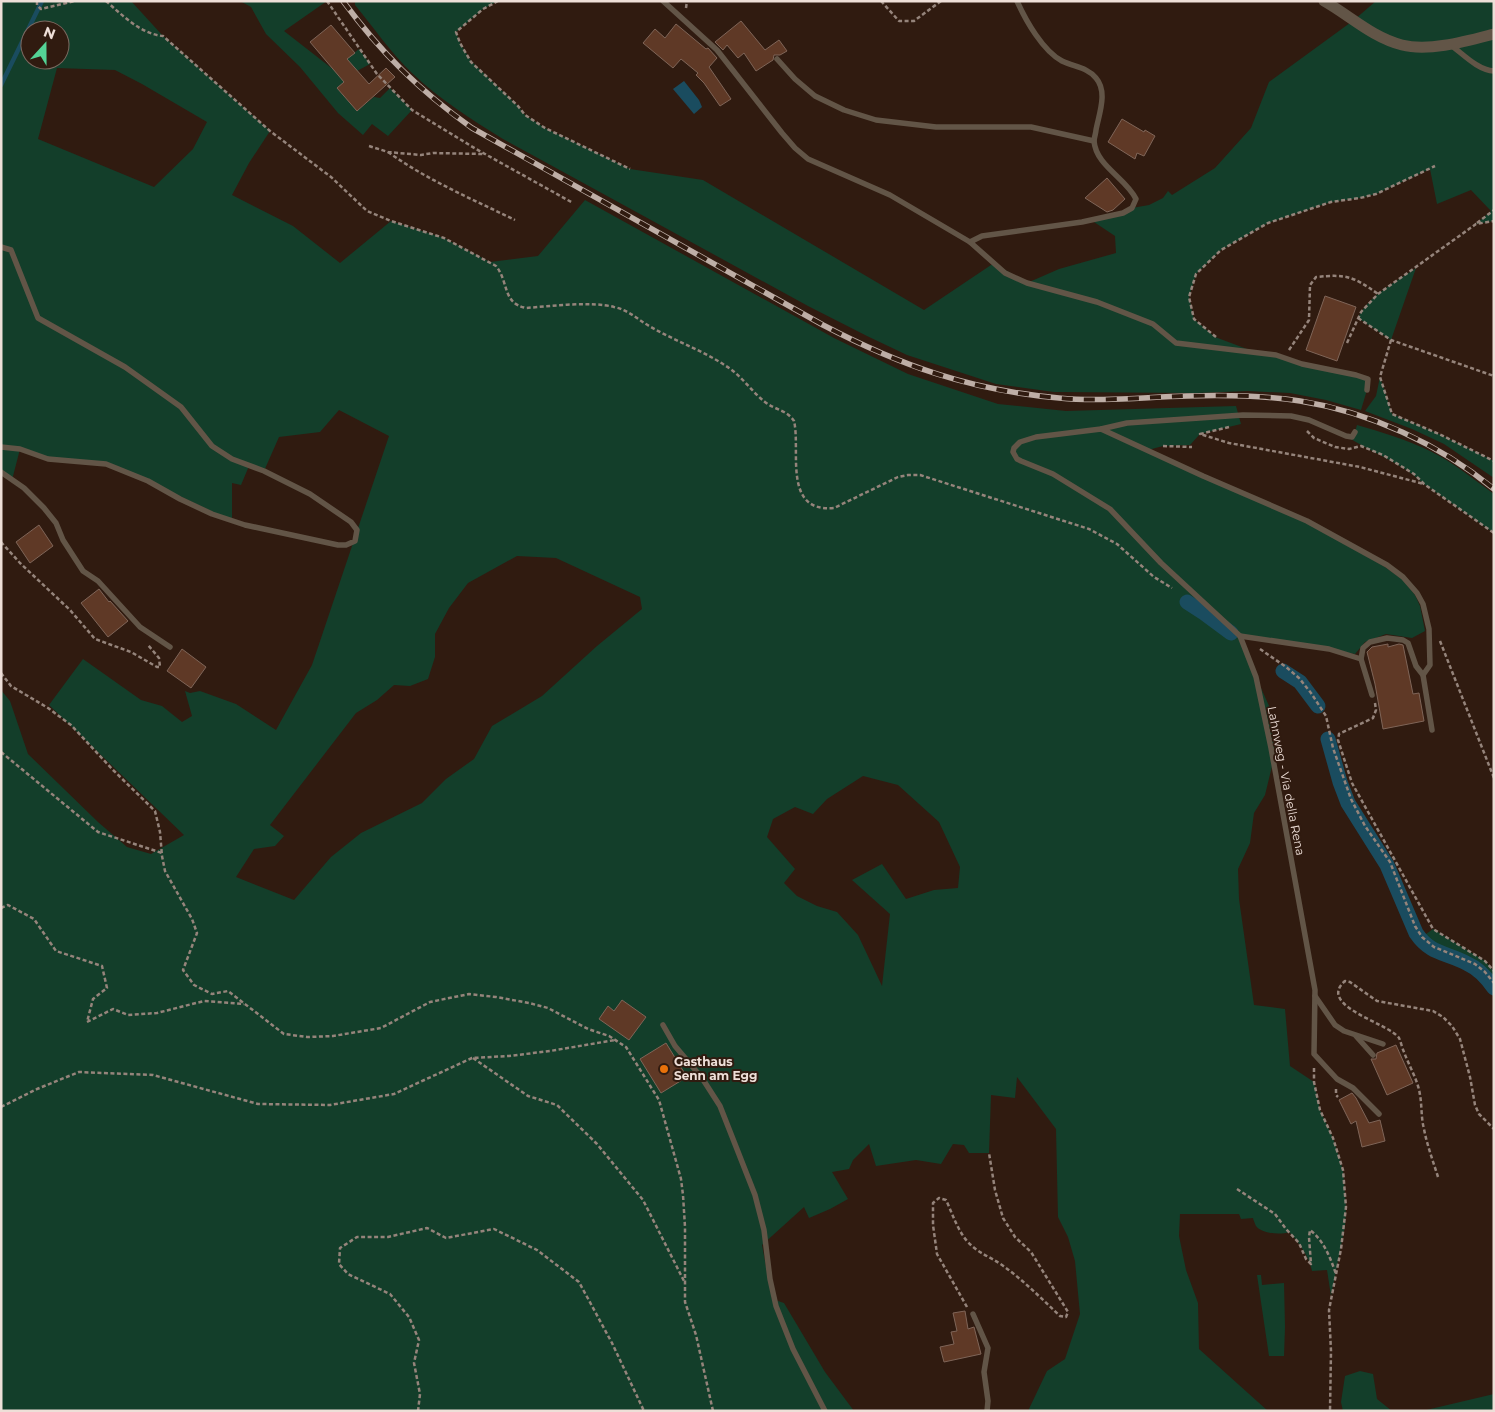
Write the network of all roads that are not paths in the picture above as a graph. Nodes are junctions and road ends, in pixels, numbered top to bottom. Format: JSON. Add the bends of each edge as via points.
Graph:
{"nodes":[{"id":1,"x":663,"y":1,"type":"edge"},
{"id":2,"x":1017,"y":1,"type":"edge"},
{"id":3,"x":1324,"y":1,"type":"edge"},
{"id":4,"x":1494,"y":34,"type":"edge"},
{"id":5,"x":1450,"y":44,"type":"junction"},
{"id":6,"x":777,"y":59,"type":"dead end"},
{"id":7,"x":1494,"y":72,"type":"edge"},
{"id":8,"x":1094,"y":142,"type":"junction"},
{"id":9,"x":970,"y":242,"type":"junction"},
{"id":10,"x":1,"y":247,"type":"edge"},
{"id":11,"x":1367,"y":390,"type":"dead end"},
{"id":12,"x":1101,"y":429,"type":"junction"},
{"id":13,"x":1355,"y":432,"type":"dead end"},
{"id":14,"x":1,"y":447,"type":"edge"},
{"id":15,"x":1,"y":472,"type":"edge"},
{"id":16,"x":1240,"y":636,"type":"junction"},
{"id":17,"x":170,"y":647,"type":"dead end"},
{"id":18,"x":1361,"y":659,"type":"junction"},
{"id":19,"x":1423,"y":675,"type":"junction"},
{"id":20,"x":1372,"y":695,"type":"road end"},
{"id":21,"x":1432,"y":730,"type":"dead end"},
{"id":22,"x":1315,"y":996,"type":"junction"},
{"id":23,"x":664,"y":1025,"type":"dead end"},
{"id":24,"x":1354,"y":1035,"type":"junction"},
{"id":25,"x":1383,"y":1044,"type":"dead end"},
{"id":26,"x":1373,"y":1055,"type":"dead end"},
{"id":27,"x":1379,"y":1114,"type":"dead end"},
{"id":28,"x":973,"y":1314,"type":"road end"},
{"id":29,"x":825,"y":1411,"type":"edge"},
{"id":30,"x":987,"y":1411,"type":"edge"}],
"edges":[{"from":1,"to":9,"type":"lane","via":[[717,50],[782,133],[808,159],[890,194]]},
{"from":2,"to":8,"type":"lane","via":[[1029,24],[1054,56],[1089,71],[1097,79],[1102,102]]},
{"from":3,"to":5,"type":"street","via":[[1375,34],[1402,45]]},
{"from":4,"to":5,"type":"street"},
{"from":5,"to":7,"type":"lane","via":[[1476,65]]},
{"from":6,"to":8,"type":"lane","via":[[815,96],[876,120],[936,127],[1031,127]]},
{"from":8,"to":9,"type":"lane","via":[[1107,168],[1133,193],[1136,199],[1132,208],[1082,222],[982,236]]},
{"from":9,"to":11,"type":"lane","via":[[1005,273],[1027,283],[1097,302],[1153,324],[1176,343],[1276,354],[1302,364],[1368,379]]},
{"from":10,"to":14,"type":"lane","via":[[11,250],[38,318],[126,367],[181,407],[212,446],[232,459],[310,494],[351,522],[356,530],[355,541],[338,545],[245,525],[212,514],[148,481],[106,464],[48,459],[20,449]]},
{"from":12,"to":13,"type":"lane","via":[[1127,423],[1243,415],[1309,420],[1352,437]]},
{"from":12,"to":16,"type":"lane","via":[[1036,437],[1020,442],[1013,452],[1017,459],[1053,474],[1110,509],[1161,563]]},
{"from":12,"to":19,"type":"lane","via":[[1307,521],[1404,576],[1423,604],[1429,629],[1430,665]]},
{"from":15,"to":17,"type":"lane","via":[[44,508],[83,571],[98,581],[140,627]]},
{"from":16,"to":18,"type":"lane","via":[[1329,649]]},
{"from":16,"to":22,"type":"lane","name":"Lahnweg - Via della Rena","via":[[1256,677],[1271,748]]},
{"from":18,"to":19,"type":"lane","via":[[1370,642],[1387,638],[1403,640],[1408,643],[1416,666]]},
{"from":18,"to":20,"type":"lane"},
{"from":19,"to":21,"type":"lane"},
{"from":22,"to":24,"type":"lane","via":[[1335,1025]]},
{"from":22,"to":27,"type":"lane","name":"Lahnweg - Via della Rena","via":[[1314,1054],[1337,1079],[1353,1088]]},
{"from":23,"to":29,"type":"lane","via":[[724,1115],[755,1195],[776,1306],[793,1349]]},
{"from":24,"to":25,"type":"lane"},
{"from":24,"to":26,"type":"lane"},
{"from":28,"to":30,"type":"lane","via":[[988,1348],[984,1372]]}]}
